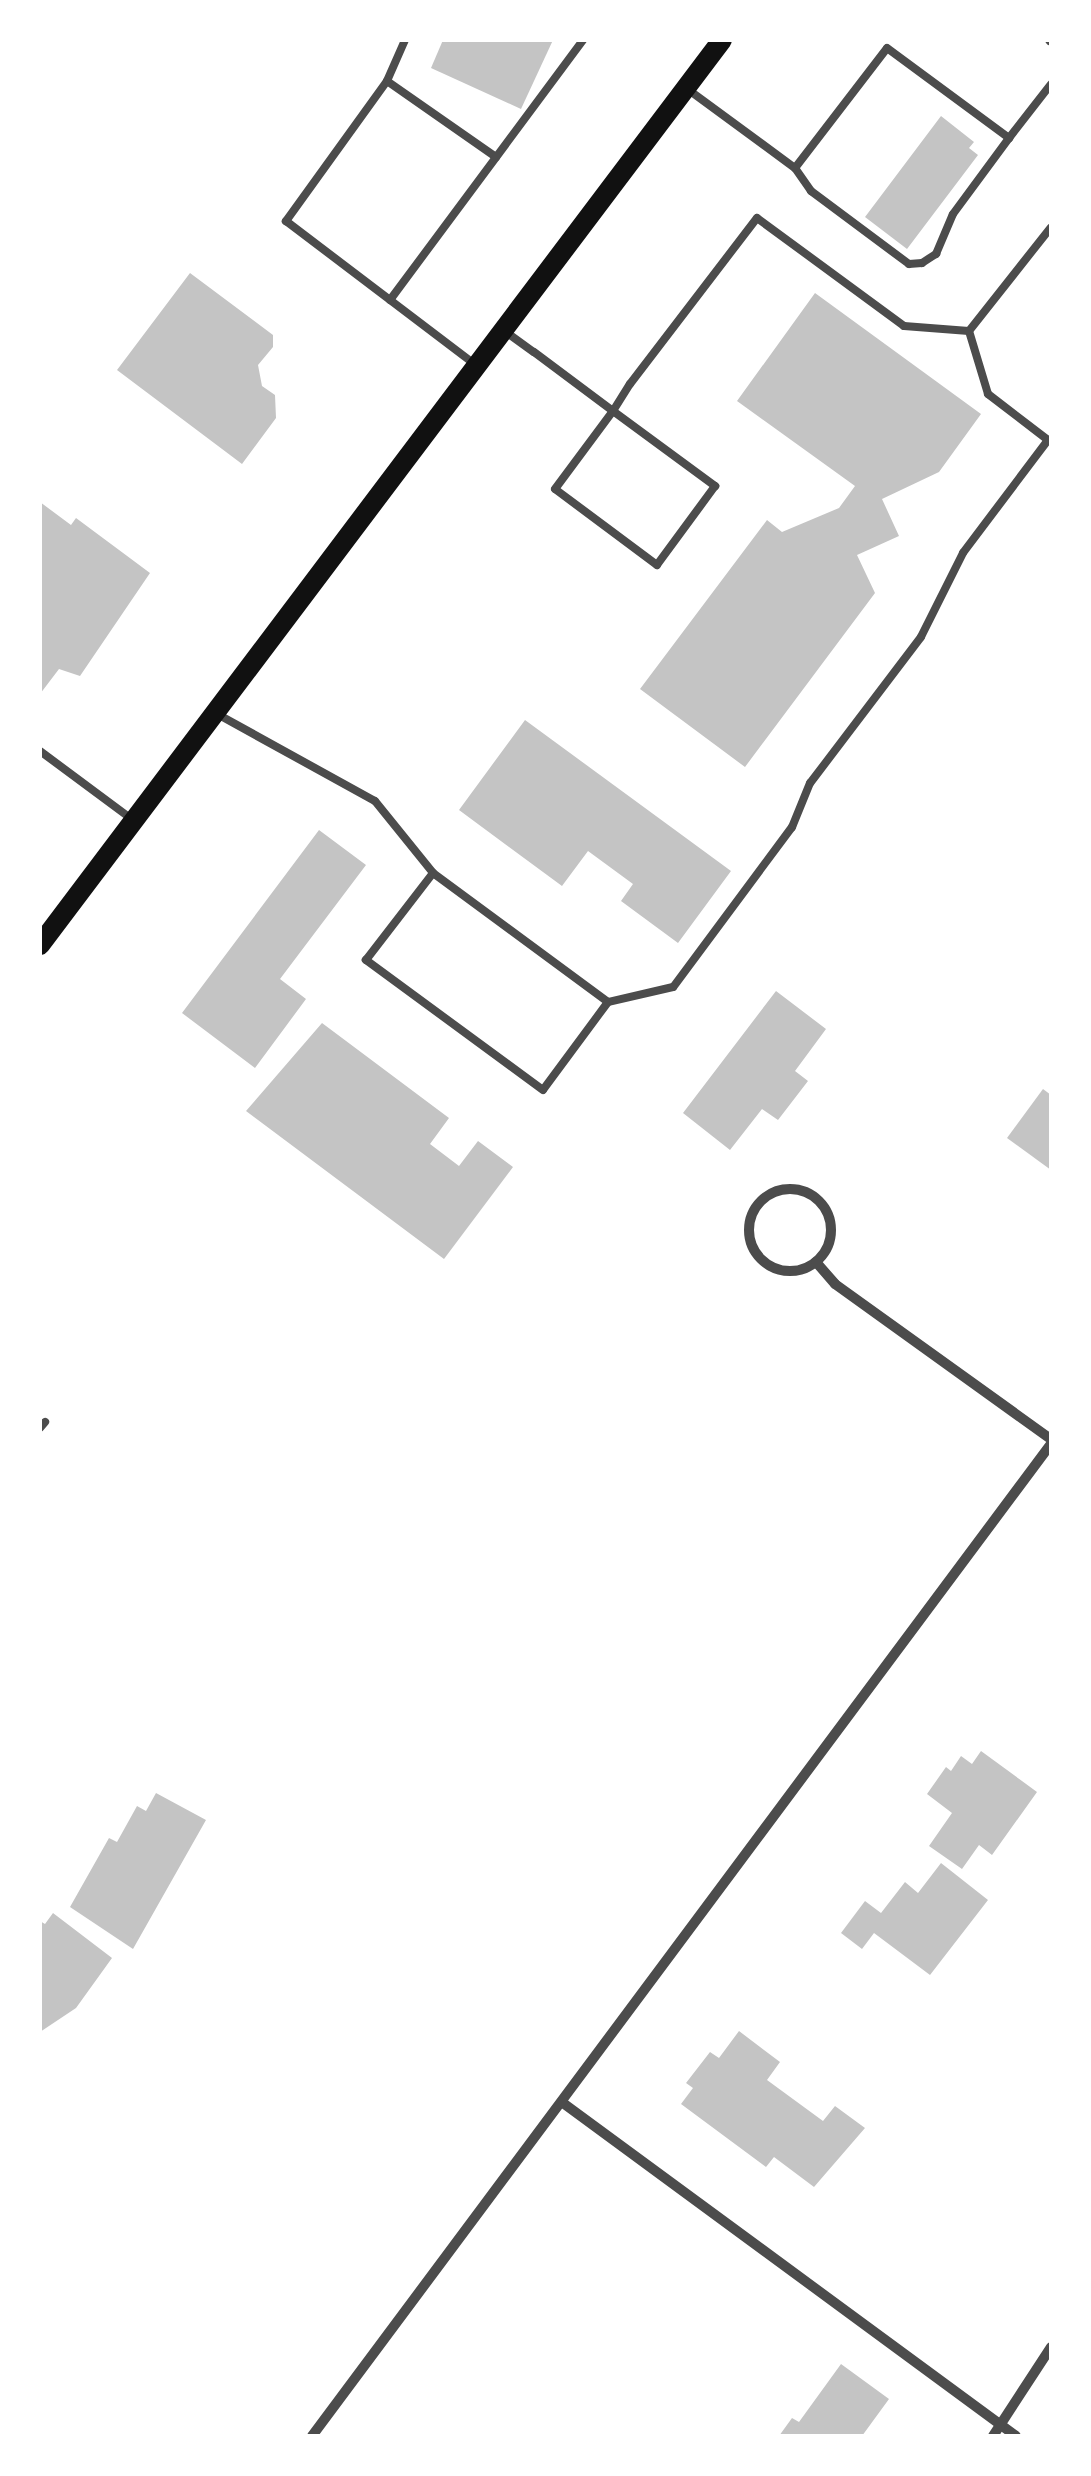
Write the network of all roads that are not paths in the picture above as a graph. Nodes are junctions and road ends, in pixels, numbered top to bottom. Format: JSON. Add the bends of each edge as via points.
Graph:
{"nodes":[{"id":1,"x":405,"y":40,"type":"edge"},
{"id":2,"x":583,"y":40,"type":"edge"},
{"id":3,"x":722,"y":40,"type":"edge"},
{"id":4,"x":387,"y":82,"type":"junction"},
{"id":5,"x":1051,"y":84,"type":"edge"},
{"id":6,"x":686,"y":88,"type":"junction"},
{"id":7,"x":1009,"y":138,"type":"junction"},
{"id":8,"x":496,"y":157,"type":"junction"},
{"id":9,"x":796,"y":168,"type":"junction"},
{"id":10,"x":1051,"y":227,"type":"edge"},
{"id":11,"x":390,"y":300,"type":"junction"},
{"id":12,"x":969,"y":331,"type":"junction"},
{"id":13,"x":506,"y":332,"type":"junction"},
{"id":14,"x":479,"y":368,"type":"junction"},
{"id":15,"x":613,"y":411,"type":"junction"},
{"id":16,"x":219,"y":715,"type":"junction"},
{"id":17,"x":40,"y":751,"type":"edge"},
{"id":18,"x":137,"y":824,"type":"junction"},
{"id":19,"x":433,"y":873,"type":"junction"},
{"id":20,"x":40,"y":946,"type":"edge"},
{"id":21,"x":608,"y":1002,"type":"junction"},
{"id":22,"x":816,"y":1262,"type":"junction"},
{"id":23,"x":1051,"y":1442,"type":"edge"},
{"id":24,"x":563,"y":2103,"type":"junction"},
{"id":25,"x":1051,"y":2347,"type":"edge"},
{"id":26,"x":1000,"y":2424,"type":"junction"},
{"id":27,"x":312,"y":2436,"type":"edge"},
{"id":28,"x":992,"y":2436,"type":"edge"},
{"id":29,"x":1016,"y":2436,"type":"edge"}],
"edges":[{"from":1,"to":4,"type":"lane"},
{"from":2,"to":8,"type":"lane"},
{"from":3,"to":6,"type":"main road"},
{"from":4,"to":8,"type":"lane"},
{"from":4,"to":11,"type":"lane","via":[[286,220]]},
{"from":5,"to":7,"type":"lane"},
{"from":6,"to":9,"type":"lane"},
{"from":6,"to":13,"type":"main road"},
{"from":7,"to":9,"type":"lane","via":[[887,48]]},
{"from":7,"to":9,"type":"lane","via":[[953,214],[936,254],[922,264],[909,264],[811,191]]},
{"from":8,"to":11,"type":"lane"},
{"from":10,"to":12,"type":"lane"},
{"from":11,"to":14,"type":"lane"},
{"from":12,"to":15,"type":"lane","via":[[904,326],[756,218]]},
{"from":12,"to":21,"type":"lane","via":[[988,394],[1048,440],[963,553],[921,637],[810,783],[792,827],[673,986]]},
{"from":13,"to":14,"type":"main road"},
{"from":13,"to":15,"type":"lane"},
{"from":14,"to":16,"type":"main road"},
{"from":15,"to":15,"type":"lane","via":[[714,486],[657,565],[555,490]]},
{"from":16,"to":18,"type":"main road"},
{"from":16,"to":19,"type":"lane","via":[[375,801]]},
{"from":17,"to":18,"type":"lane"},
{"from":18,"to":20,"type":"main road"},
{"from":19,"to":21,"type":"lane"},
{"from":19,"to":21,"type":"lane","via":[[366,960],[542,1090]]},
{"from":22,"to":22,"type":"street","via":[[831,1238],[818,1198],[792,1188],[764,1197],[749,1222],[754,1250],[774,1268],[789,1271]]},
{"from":22,"to":23,"type":"street","via":[[835,1284]]},
{"from":23,"to":24,"type":"street"},
{"from":24,"to":26,"type":"street"},
{"from":24,"to":27,"type":"street"},
{"from":25,"to":26,"type":"street"},
{"from":26,"to":28,"type":"street"},
{"from":26,"to":29,"type":"street"}]}
